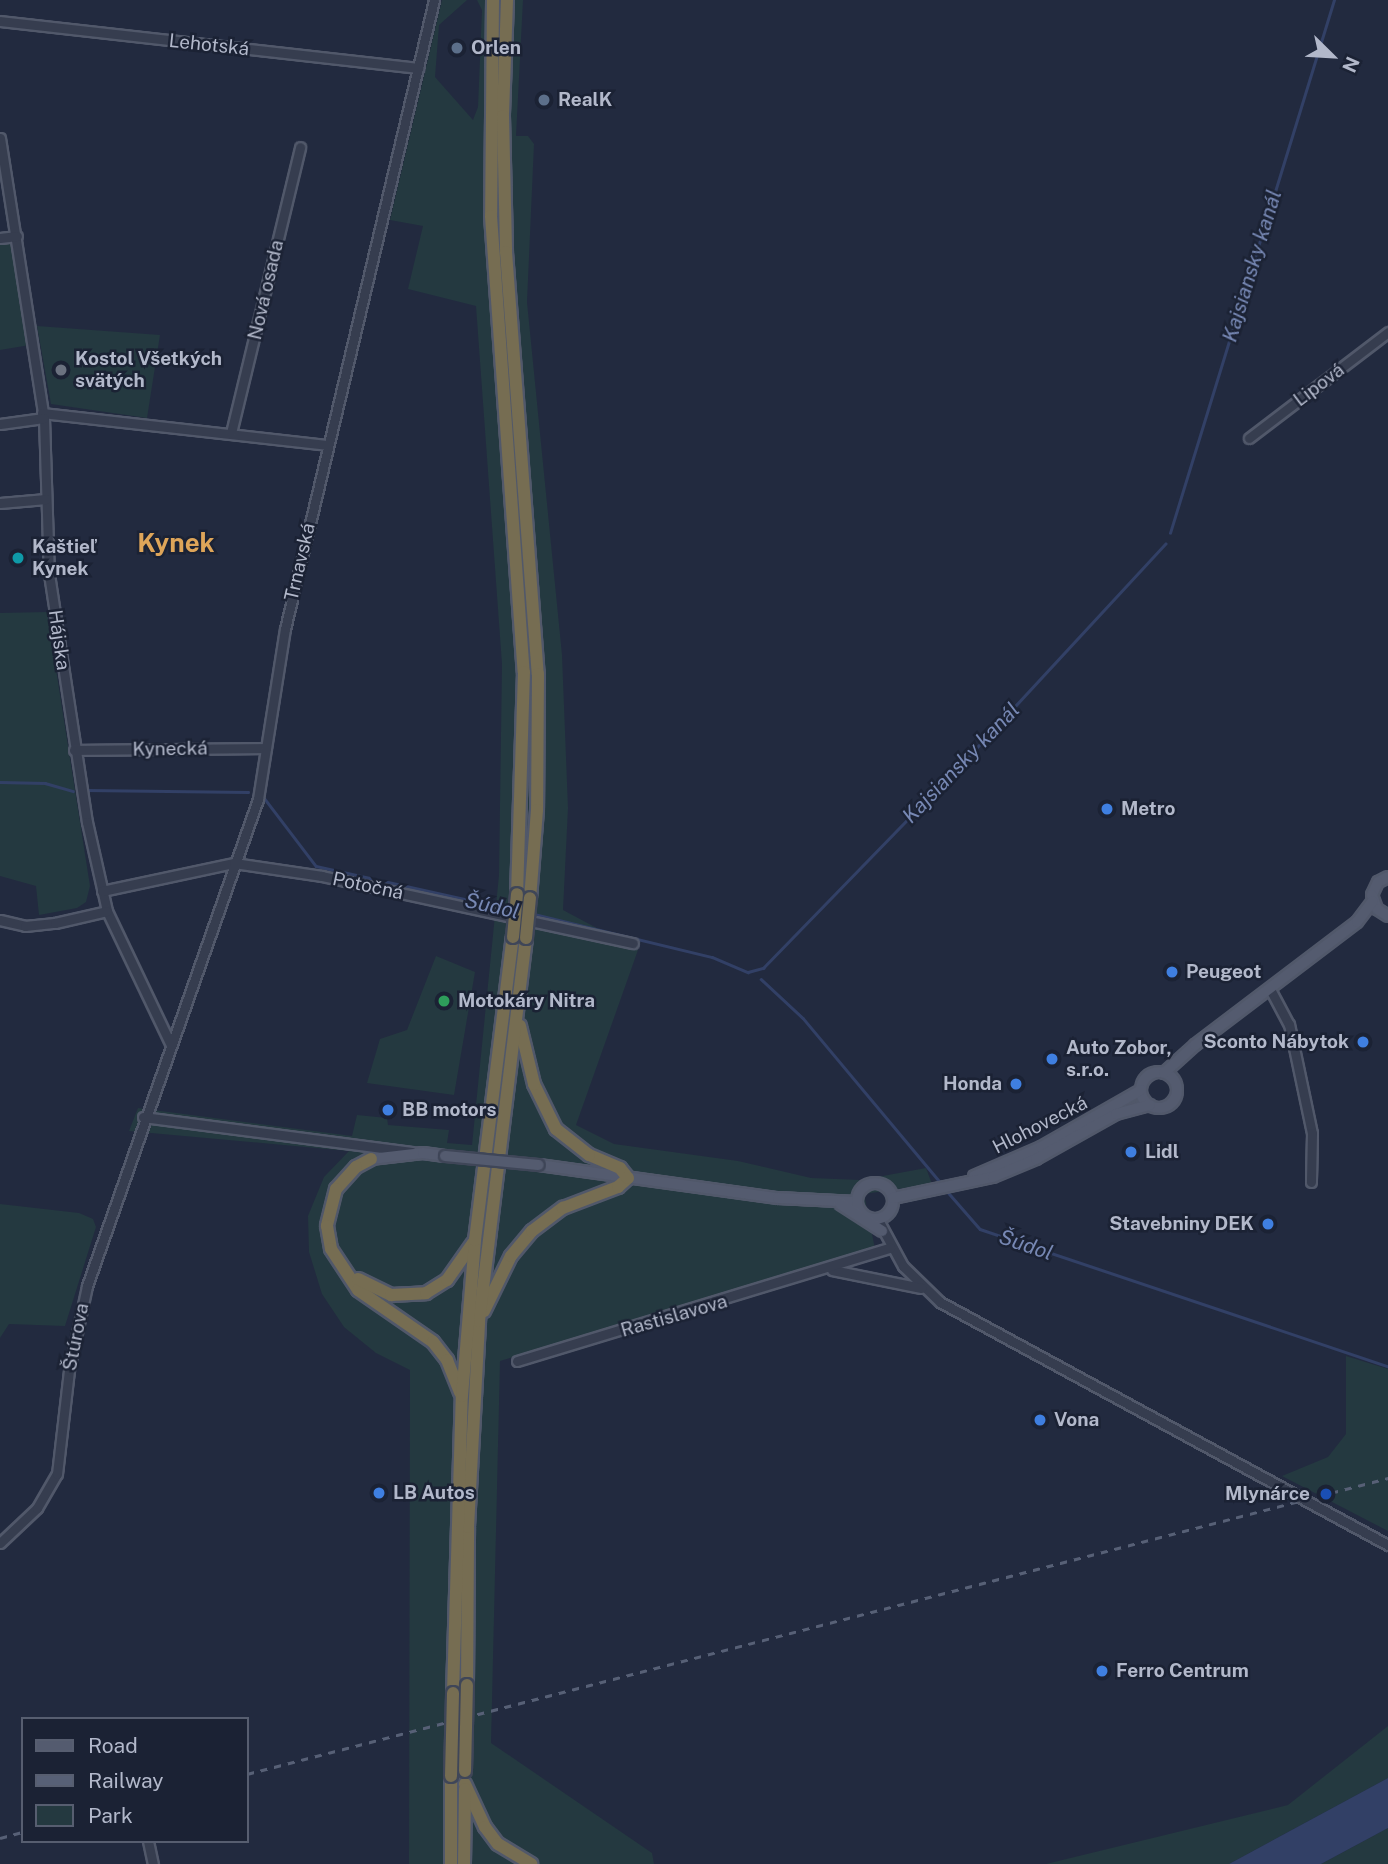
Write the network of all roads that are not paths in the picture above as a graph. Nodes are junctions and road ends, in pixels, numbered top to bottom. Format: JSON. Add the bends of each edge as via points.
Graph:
{"nodes":[{"id":1,"x":434,"y":0,"type":"edge"},
{"id":2,"x":493,"y":0,"type":"edge"},
{"id":3,"x":507,"y":0,"type":"edge"},
{"id":4,"x":0,"y":21,"type":"edge"},
{"id":5,"x":418,"y":68,"type":"junction"},
{"id":6,"x":0,"y":138,"type":"edge"},
{"id":7,"x":300,"y":147,"type":"dead end"},
{"id":8,"x":2,"y":167,"type":"edge"},
{"id":9,"x":17,"y":236,"type":"junction"},
{"id":10,"x":0,"y":238,"type":"edge"},
{"id":11,"x":1388,"y":332,"type":"edge"},
{"id":12,"x":43,"y":416,"type":"junction"},
{"id":13,"x":0,"y":424,"type":"edge"},
{"id":14,"x":231,"y":433,"type":"junction"},
{"id":15,"x":1250,"y":438,"type":"dead end"},
{"id":16,"x":326,"y":445,"type":"junction"},
{"id":17,"x":46,"y":499,"type":"junction"},
{"id":18,"x":0,"y":503,"type":"edge"},
{"id":19,"x":266,"y":748,"type":"junction"},
{"id":20,"x":74,"y":750,"type":"junction"},
{"id":21,"x":234,"y":863,"type":"junction"},
{"id":22,"x":1388,"y":877,"type":"edge"},
{"id":23,"x":102,"y":891,"type":"junction"},
{"id":24,"x":1373,"y":901,"type":"junction"},
{"id":25,"x":107,"y":911,"type":"junction"},
{"id":26,"x":1385,"y":915,"type":"edge"},
{"id":27,"x":0,"y":920,"type":"edge"},
{"id":28,"x":1357,"y":922,"type":"junction"},
{"id":29,"x":519,"y":938,"type":"junction"},
{"id":30,"x":633,"y":943,"type":"dead end"},
{"id":31,"x":1270,"y":989,"type":"junction"},
{"id":32,"x":518,"y":1016,"type":"junction"},
{"id":33,"x":170,"y":1043,"type":"junction"},
{"id":34,"x":1195,"y":1045,"type":"junction"},
{"id":35,"x":1164,"y":1073,"type":"junction"},
{"id":36,"x":1174,"y":1081,"type":"junction"},
{"id":37,"x":1141,"y":1090,"type":"junction"},
{"id":38,"x":1150,"y":1105,"type":"junction"},
{"id":39,"x":143,"y":1117,"type":"junction"},
{"id":40,"x":364,"y":1145,"type":"junction"},
{"id":41,"x":423,"y":1153,"type":"junction"},
{"id":42,"x":371,"y":1159,"type":"junction"},
{"id":43,"x":628,"y":1178,"type":"junction"},
{"id":44,"x":1311,"y":1182,"type":"dead end"},
{"id":45,"x":953,"y":1187,"type":"junction"},
{"id":46,"x":893,"y":1198,"type":"junction"},
{"id":47,"x":857,"y":1202,"type":"junction"},
{"id":48,"x":837,"y":1203,"type":"junction"},
{"id":49,"x":877,"y":1219,"type":"junction"},
{"id":50,"x":882,"y":1231,"type":"junction"},
{"id":51,"x":475,"y":1240,"type":"junction"},
{"id":52,"x":890,"y":1248,"type":"junction"},
{"id":53,"x":831,"y":1270,"type":"junction"},
{"id":54,"x":922,"y":1288,"type":"junction"},
{"id":55,"x":479,"y":1321,"type":"junction"},
{"id":56,"x":517,"y":1361,"type":"dead end"},
{"id":57,"x":462,"y":1396,"type":"junction"},
{"id":58,"x":0,"y":1544,"type":"edge"},
{"id":59,"x":1388,"y":1545,"type":"edge"},
{"id":60,"x":465,"y":1777,"type":"junction"},
{"id":61,"x":148,"y":1843,"type":"edge"},
{"id":62,"x":451,"y":1843,"type":"junction"},
{"id":63,"x":153,"y":1864,"type":"edge"},
{"id":64,"x":445,"y":1864,"type":"edge"},
{"id":65,"x":451,"y":1864,"type":"edge"},
{"id":66,"x":464,"y":1864,"type":"edge"},
{"id":67,"x":531,"y":1864,"type":"edge"}],
"edges":[{"from":1,"to":5,"type":"street","name":"Trnavská"},
{"from":2,"to":29,"type":"highway","bridge":true,"via":[[491,216],[524,672]]},
{"from":3,"to":29,"type":"highway","bridge":true,"via":[[506,252],[537,624],[537,810],[530,898]]},
{"from":4,"to":5,"type":"street","name":"Lehotská"},
{"from":5,"to":16,"type":"street","name":"Trnavská"},
{"from":6,"to":8,"type":"street","name":"Hájska"},
{"from":7,"to":14,"type":"street","name":"Nová osada"},
{"from":8,"to":9,"type":"street","name":"Hájska"},
{"from":9,"to":10,"type":"street"},
{"from":9,"to":12,"type":"street","name":"Hájska"},
{"from":11,"to":15,"type":"street","name":"Lipová"},
{"from":12,"to":13,"type":"street"},
{"from":12,"to":14,"type":"street"},
{"from":12,"to":17,"type":"street","name":"Hájska"},
{"from":14,"to":16,"type":"street"},
{"from":16,"to":19,"type":"street","name":"Trnavská","via":[[285,629]]},
{"from":17,"to":18,"type":"street"},
{"from":17,"to":20,"type":"street","name":"Hájska","via":[[49,574]]},
{"from":19,"to":20,"type":"street","name":"Kynecká"},
{"from":19,"to":21,"type":"street","name":"Trnavská","via":[[258,799]]},
{"from":20,"to":23,"type":"street","name":"Hájska"},
{"from":21,"to":23,"type":"street","name":"Potočná"},
{"from":21,"to":30,"type":"street","name":"Potočná","via":[[322,876]]},
{"from":21,"to":33,"type":"street","name":"Trnavská"},
{"from":22,"to":24,"type":"main road","via":[[1375,886]]},
{"from":23,"to":25,"type":"street","name":"Hájska"},
{"from":24,"to":26,"type":"main road"},
{"from":24,"to":28,"type":"main road"},
{"from":25,"to":27,"type":"street","via":[[24,926]]},
{"from":25,"to":33,"type":"street","name":"Hájska"},
{"from":26,"to":28,"type":"main road"},
{"from":28,"to":31,"type":"main road"},
{"from":29,"to":32,"type":"highway"},
{"from":29,"to":51,"type":"highway"},
{"from":31,"to":34,"type":"main road"},
{"from":31,"to":44,"type":"street","via":[[1289,1024],[1312,1133]]},
{"from":32,"to":43,"type":"highway","via":[[534,1084],[548,1117],[566,1139],[620,1168]]},
{"from":32,"to":55,"type":"highway"},
{"from":33,"to":39,"type":"street","name":"Trnavská"},
{"from":34,"to":35,"type":"main road"},
{"from":34,"to":36,"type":"main road"},
{"from":35,"to":36,"type":"main road"},
{"from":35,"to":37,"type":"main road","via":[[1149,1075]]},
{"from":36,"to":38,"type":"main road","via":[[1173,1100],[1165,1106]]},
{"from":37,"to":38,"type":"main road"},
{"from":37,"to":45,"type":"main road","name":"Hlohovecká","via":[[1041,1147]]},
{"from":38,"to":45,"type":"main road","name":"Hlohovecká","via":[[1116,1114],[993,1177]]},
{"from":39,"to":40,"type":"street"},
{"from":39,"to":58,"type":"street","name":"Štúrova","via":[[84,1297],[57,1474],[33,1514]]},
{"from":40,"to":41,"type":"street"},
{"from":40,"to":42,"type":"street"},
{"from":41,"to":42,"type":"main road"},
{"from":41,"to":43,"type":"main road","bridge":true},
{"from":42,"to":51,"type":"highway","via":[[341,1191],[332,1225],[343,1261],[364,1285],[391,1295],[426,1293],[447,1280]]},
{"from":42,"to":57,"type":"highway","via":[[356,1167],[336,1189],[327,1226],[331,1249],[358,1290],[433,1342],[447,1360]]},
{"from":43,"to":48,"type":"main road"},
{"from":43,"to":55,"type":"highway","via":[[618,1188],[571,1203],[531,1231],[511,1256]]},
{"from":45,"to":46,"type":"main road"},
{"from":46,"to":47,"type":"main road","via":[[887,1187],[872,1183],[860,1190]]},
{"from":46,"to":49,"type":"main road","via":[[890,1211]]},
{"from":47,"to":48,"type":"main road"},
{"from":47,"to":49,"type":"main road","via":[[864,1215]]},
{"from":48,"to":50,"type":"main road"},
{"from":49,"to":50,"type":"street"},
{"from":50,"to":52,"type":"street"},
{"from":51,"to":57,"type":"highway"},
{"from":52,"to":53,"type":"street","name":"Rastislavova"},
{"from":52,"to":54,"type":"street"},
{"from":53,"to":54,"type":"street","name":"Rastislavova"},
{"from":53,"to":56,"type":"street","name":"Rastislavova"},
{"from":54,"to":59,"type":"street","via":[[979,1325]]},
{"from":55,"to":60,"type":"highway","bridge":true,"via":[[468,1527]]},
{"from":57,"to":62,"type":"highway","bridge":true},
{"from":60,"to":66,"type":"highway"},
{"from":60,"to":67,"type":"highway","via":[[485,1827],[499,1844]]},
{"from":61,"to":63,"type":"street"},
{"from":62,"to":64,"type":"highway"},
{"from":62,"to":65,"type":"highway"}]}
